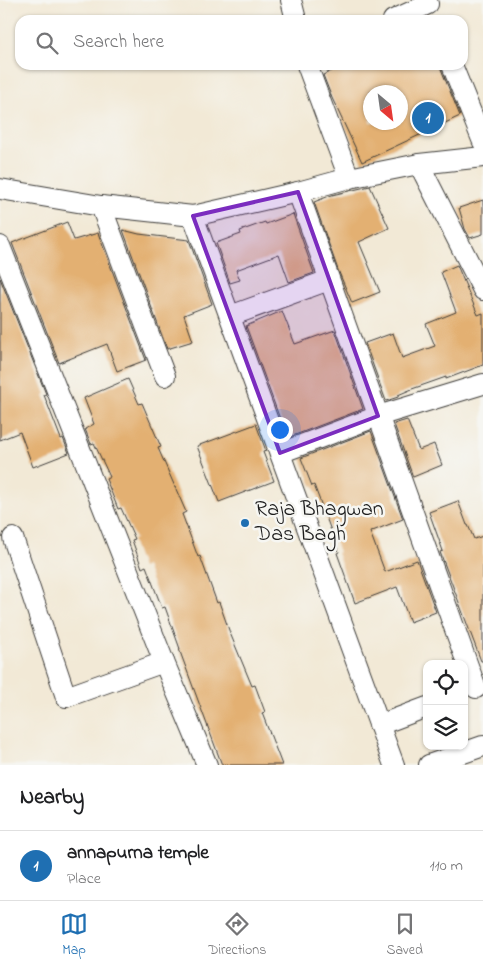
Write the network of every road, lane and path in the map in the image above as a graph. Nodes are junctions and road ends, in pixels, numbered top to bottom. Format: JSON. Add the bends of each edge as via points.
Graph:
{"nodes":[{"id":1,"x":291,"y":0,"type":"edge"},
{"id":2,"x":430,"y":8,"type":"edge"},
{"id":3,"x":295,"y":15,"type":"edge"},
{"id":4,"x":408,"y":15,"type":"edge"},
{"id":5,"x":309,"y":70,"type":"edge"},
{"id":6,"x":454,"y":70,"type":"edge"},
{"id":7,"x":483,"y":142,"type":"edge"},
{"id":8,"x":483,"y":156,"type":"edge"},
{"id":9,"x":419,"y":164,"type":"junction"},
{"id":10,"x":348,"y":178,"type":"junction"},
{"id":11,"x":0,"y":189,"type":"edge"},
{"id":12,"x":298,"y":192,"type":"junction"},
{"id":13,"x":101,"y":206,"type":"junction"},
{"id":14,"x":193,"y":216,"type":"junction"},
{"id":15,"x":0,"y":246,"type":"edge"},
{"id":16,"x":329,"y":280,"type":"junction"},
{"id":17,"x":483,"y":290,"type":"edge"},
{"id":18,"x":230,"y":316,"type":"junction"},
{"id":19,"x":165,"y":376,"type":"dead end"},
{"id":20,"x":483,"y":384,"type":"edge"},
{"id":21,"x":378,"y":416,"type":"junction"},
{"id":22,"x":280,"y":453,"type":"junction"},
{"id":23,"x":13,"y":538,"type":"dead end"},
{"id":24,"x":164,"y":662,"type":"junction"},
{"id":25,"x":474,"y":688,"type":"edge"},
{"id":26,"x":423,"y":709,"type":"edge"},
{"id":27,"x":380,"y":725,"type":"junction"},
{"id":28,"x":483,"y":746,"type":"edge"},
{"id":29,"x":447,"y":752,"type":"edge"},
{"id":30,"x":207,"y":765,"type":"edge"},
{"id":31,"x":394,"y":765,"type":"edge"},
{"id":32,"x":429,"y":765,"type":"edge"}],
"edges":[{"from":1,"to":3,"type":"street"},
{"from":2,"to":4,"type":"street"},
{"from":5,"to":10,"type":"street"},
{"from":6,"to":7,"type":"street"},
{"from":8,"to":9,"type":"street"},
{"from":9,"to":10,"type":"street"},
{"from":9,"to":17,"type":"street"},
{"from":10,"to":12,"type":"street"},
{"from":11,"to":13,"type":"street"},
{"from":12,"to":14,"type":"street"},
{"from":12,"to":16,"type":"street"},
{"from":13,"to":14,"type":"street"},
{"from":13,"to":19,"type":"street"},
{"from":14,"to":18,"type":"street"},
{"from":15,"to":24,"type":"street"},
{"from":16,"to":18,"type":"street"},
{"from":16,"to":21,"type":"street"},
{"from":18,"to":22,"type":"street"},
{"from":20,"to":21,"type":"street"},
{"from":21,"to":22,"type":"street"},
{"from":21,"to":25,"type":"street"},
{"from":22,"to":27,"type":"street"},
{"from":23,"to":24,"type":"street","via":[[66,696]]},
{"from":24,"to":30,"type":"street"},
{"from":26,"to":27,"type":"street"},
{"from":27,"to":31,"type":"street"},
{"from":28,"to":29,"type":"street"},
{"from":29,"to":32,"type":"street"}]}
